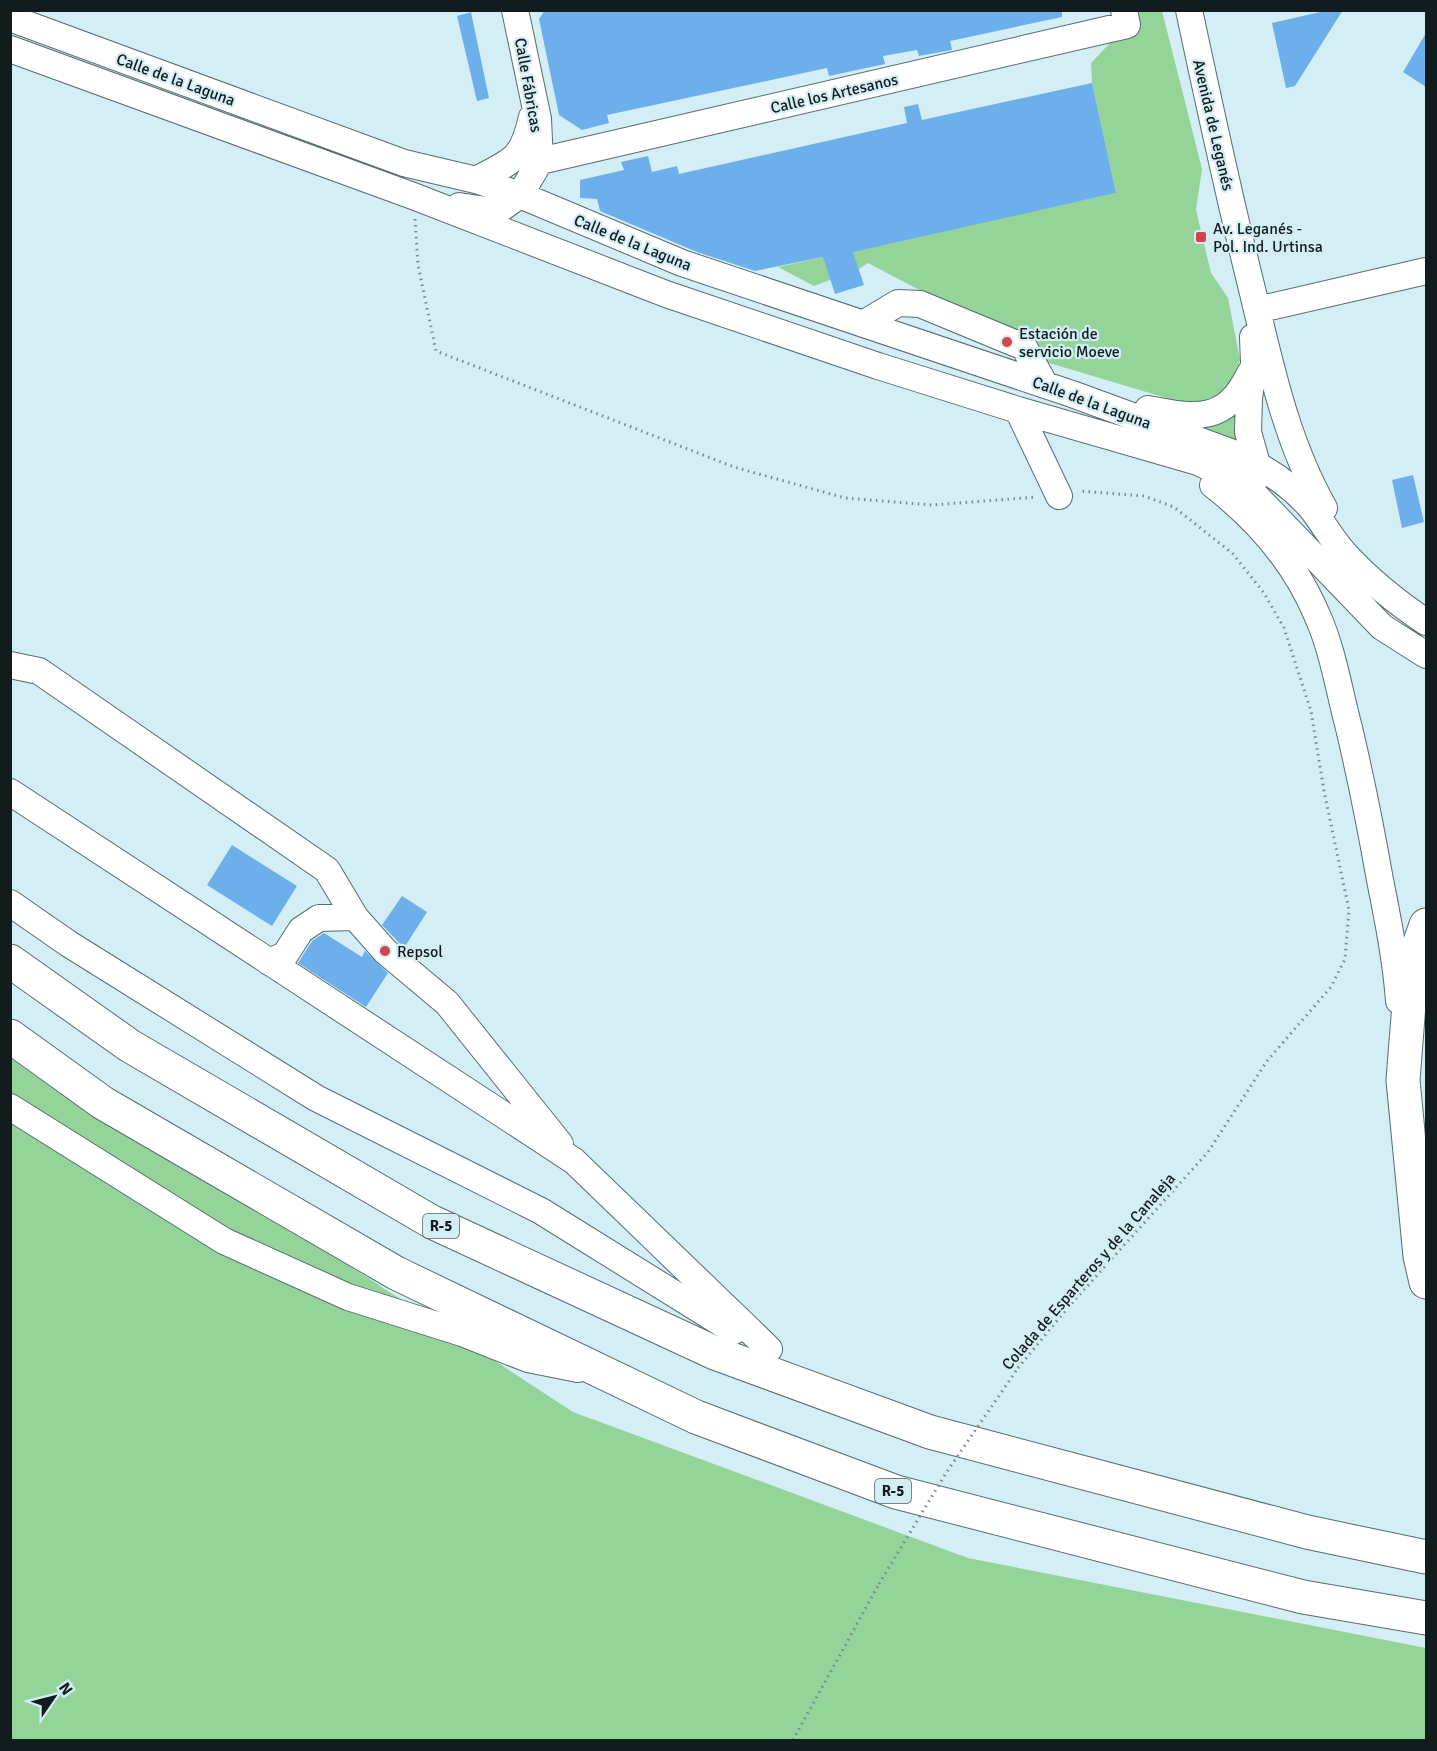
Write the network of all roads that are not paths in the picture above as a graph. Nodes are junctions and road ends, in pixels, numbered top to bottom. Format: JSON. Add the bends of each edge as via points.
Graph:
{"nodes":[{"id":1,"x":515,"y":10,"type":"edge"},
{"id":2,"x":1189,"y":10,"type":"edge"},
{"id":3,"x":10,"y":18,"type":"edge"},
{"id":4,"x":1126,"y":18,"type":"edge"},
{"id":5,"x":10,"y":49,"type":"edge"},
{"id":6,"x":535,"y":105,"type":"junction"},
{"id":7,"x":540,"y":161,"type":"junction"},
{"id":8,"x":476,"y":180,"type":"junction"},
{"id":9,"x":520,"y":195,"type":"junction"},
{"id":10,"x":417,"y":198,"type":"junction"},
{"id":11,"x":1426,"y":271,"type":"edge"},
{"id":12,"x":1257,"y":310,"type":"junction"},
{"id":13,"x":863,"y":324,"type":"junction"},
{"id":14,"x":1254,"y":364,"type":"junction"},
{"id":15,"x":1046,"y":385,"type":"junction"},
{"id":16,"x":1072,"y":394,"type":"junction"},
{"id":17,"x":1018,"y":410,"type":"junction"},
{"id":18,"x":1127,"y":443,"type":"junction"},
{"id":19,"x":1257,"y":464,"type":"junction"},
{"id":20,"x":1059,"y":496,"type":"road end"},
{"id":21,"x":1379,"y":587,"type":"junction"},
{"id":22,"x":1343,"y":589,"type":"junction"},
{"id":23,"x":1426,"y":622,"type":"edge"},
{"id":24,"x":1426,"y":655,"type":"edge"},
{"id":25,"x":10,"y":665,"type":"edge"},
{"id":26,"x":10,"y":792,"type":"edge"},
{"id":27,"x":10,"y":903,"type":"edge"},
{"id":28,"x":355,"y":917,"type":"junction"},
{"id":29,"x":1426,"y":925,"type":"edge"},
{"id":30,"x":10,"y":961,"type":"edge"},
{"id":31,"x":269,"y":962,"type":"junction"},
{"id":32,"x":10,"y":1036,"type":"edge"},
{"id":33,"x":1403,"y":1080,"type":"junction"},
{"id":34,"x":12,"y":1109,"type":"edge"},
{"id":35,"x":574,"y":1161,"type":"junction"},
{"id":36,"x":1426,"y":1282,"type":"edge"},
{"id":37,"x":769,"y":1349,"type":"junction"},
{"id":38,"x":608,"y":1375,"type":"junction"},
{"id":39,"x":906,"y":1423,"type":"junction"},
{"id":40,"x":1426,"y":1557,"type":"edge"},
{"id":41,"x":1426,"y":1618,"type":"edge"}],
"edges":[{"from":1,"to":6,"type":"street","name":"Calle Fábricas"},
{"from":2,"to":12,"type":"street","name":"Avenida de Leganés"},
{"from":3,"to":8,"type":"street","name":"Calle de la Laguna","via":[[404,163]]},
{"from":4,"to":7,"type":"street","name":"Calle los Artesanos"},
{"from":5,"to":10,"type":"street","name":"Calle de la Laguna"},
{"from":6,"to":7,"type":"street","name":"Calle Fábricas"},
{"from":6,"to":8,"type":"street","via":[[521,152],[508,164]]},
{"from":7,"to":9,"type":"street"},
{"from":8,"to":9,"type":"street","name":"Calle de la Laguna"},
{"from":9,"to":10,"type":"street","via":[[503,207],[486,210]]},
{"from":9,"to":13,"type":"street","name":"Calle de la Laguna","via":[[682,263]]},
{"from":10,"to":17,"type":"street","name":"Calle de la Laguna","via":[[666,294]]},
{"from":11,"to":12,"type":"street"},
{"from":12,"to":14,"type":"street","name":"Avenida de Leganés"},
{"from":12,"to":21,"type":"street","name":"Avenida de Leganés","via":[[1278,397],[1304,471],[1351,552]]},
{"from":13,"to":15,"type":"street","name":"Calle de la Laguna"},
{"from":13,"to":15,"type":"street","via":[[898,303],[920,304],[1024,347]]},
{"from":14,"to":16,"type":"street","via":[[1241,392],[1207,415],[1187,417]]},
{"from":14,"to":19,"type":"street","name":"Avenida de Leganés","via":[[1248,432]]},
{"from":15,"to":16,"type":"street","name":"Calle de la Laguna"},
{"from":16,"to":19,"type":"street","name":"Calle de la Laguna"},
{"from":17,"to":18,"type":"street","name":"Calle de la Laguna"},
{"from":17,"to":20,"type":"street"},
{"from":18,"to":22,"type":"street","via":[[1198,462],[1233,479],[1254,494]]},
{"from":18,"to":33,"type":"street","via":[[1191,470],[1241,506],[1293,569],[1317,615],[1362,785],[1397,966]]},
{"from":19,"to":21,"type":"street","name":"Calle de la Laguna","via":[[1297,492],[1344,553]]},
{"from":19,"to":22,"type":"street","name":"Avenida de Leganés","via":[[1274,495]]},
{"from":21,"to":23,"type":"street"},
{"from":22,"to":24,"type":"street","via":[[1382,627]]},
{"from":25,"to":28,"type":"street","via":[[39,671],[327,870]]},
{"from":26,"to":31,"type":"street"},
{"from":27,"to":37,"type":"street","via":[[316,1098],[541,1211]]},
{"from":28,"to":31,"type":"street","via":[[319,918],[301,930],[285,955]]},
{"from":28,"to":35,"type":"street","via":[[385,951],[447,1003]]},
{"from":29,"to":33,"type":"highway","via":[[1411,979]]},
{"from":30,"to":39,"type":"highway","number":"R-5","via":[[130,1046],[432,1222],[715,1353]]},
{"from":31,"to":35,"type":"street"},
{"from":32,"to":38,"type":"highway","number":"R-5","via":[[103,1103],[396,1273]]},
{"from":33,"to":36,"type":"highway","via":[[1420,1256]]},
{"from":34,"to":38,"type":"street","via":[[224,1241],[348,1297],[462,1333],[528,1359]]},
{"from":35,"to":37,"type":"street"},
{"from":37,"to":39,"type":"highway","via":[[832,1375]]},
{"from":38,"to":41,"type":"highway","number":"R-5","via":[[696,1417],[896,1492],[1303,1597]]},
{"from":39,"to":40,"type":"highway","number":"R-5","via":[[1307,1532]]}]}
